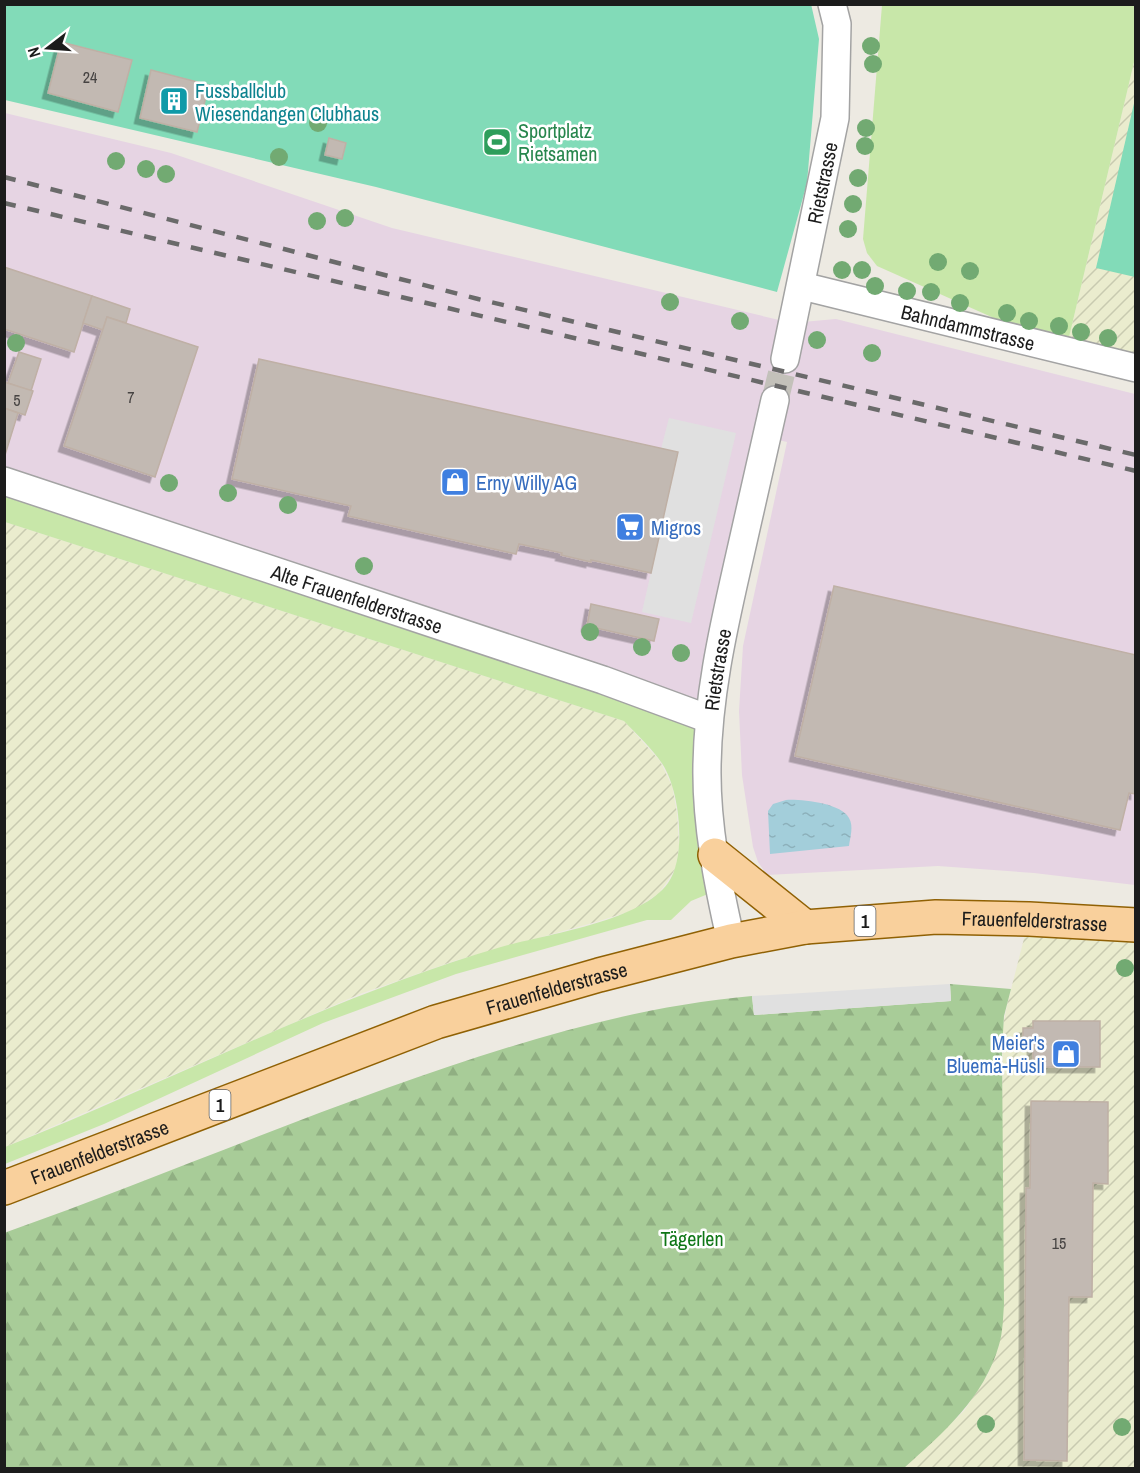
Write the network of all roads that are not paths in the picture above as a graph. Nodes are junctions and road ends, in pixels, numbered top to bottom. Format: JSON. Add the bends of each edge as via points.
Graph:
{"nodes":[{"id":1,"x":832,"y":4,"type":"edge"},
{"id":2,"x":802,"y":286,"type":"junction"},
{"id":3,"x":785,"y":359,"type":"tunnel mouth"},
{"id":4,"x":1136,"y":368,"type":"edge"},
{"id":5,"x":775,"y":400,"type":"tunnel mouth"},
{"id":6,"x":4,"y":481,"type":"edge"},
{"id":7,"x":709,"y":719,"type":"junction"},
{"id":8,"x":715,"y":855,"type":"junction"},
{"id":9,"x":1136,"y":925,"type":"edge"},
{"id":10,"x":805,"y":927,"type":"junction"},
{"id":11,"x":731,"y":941,"type":"junction"},
{"id":12,"x":4,"y":1188,"type":"edge"}],
"edges":[{"from":1,"to":2,"type":"street","name":"Rietstrasse","via":[[837,24],[835,118]]},
{"from":2,"to":3,"type":"street","name":"Rietstrasse"},
{"from":2,"to":4,"type":"street","name":"Bahndammstrasse"},
{"from":5,"to":7,"type":"street","name":"Rietstrasse","via":[[717,657]]},
{"from":6,"to":7,"type":"street","name":"Alte Frauenfelderstrasse","via":[[603,680]]},
{"from":7,"to":8,"type":"street","name":"Rietstrasse","via":[[707,782]]},
{"from":8,"to":10,"type":"main road"},
{"from":8,"to":11,"type":"street","name":"Rietstrasse"},
{"from":9,"to":10,"type":"main road","name":"Frauenfelderstrasse","number":"1","via":[[936,917]]},
{"from":10,"to":11,"type":"main road","name":"Frauenfelderstrasse","number":"1"},
{"from":11,"to":12,"type":"main road","name":"Frauenfelderstrasse","number":"1","via":[[436,1022]]}]}
